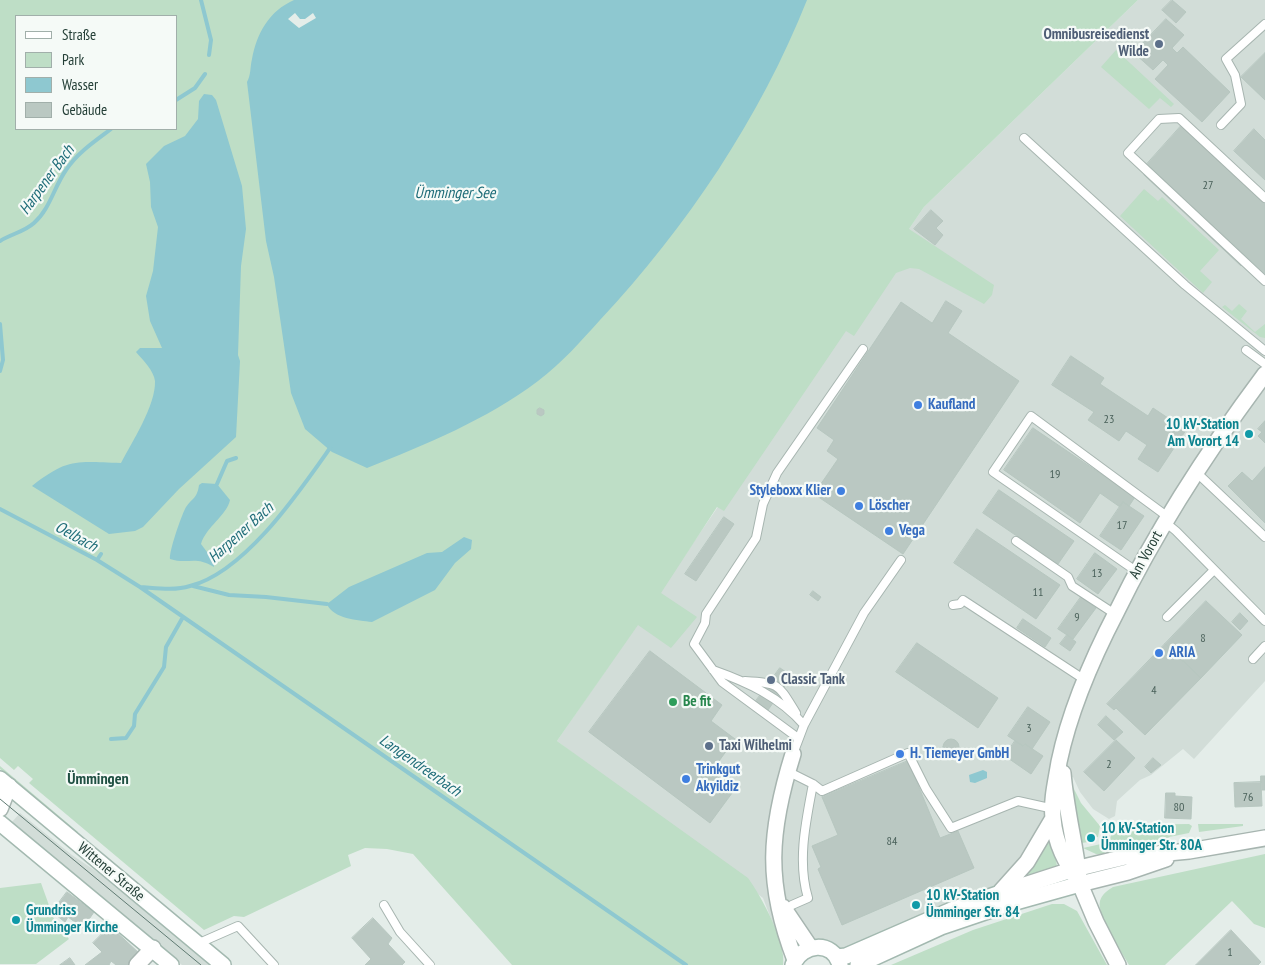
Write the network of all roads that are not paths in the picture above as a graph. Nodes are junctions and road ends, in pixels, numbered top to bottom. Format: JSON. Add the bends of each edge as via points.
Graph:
{"nodes":[{"id":1,"x":1265,"y":24,"type":"edge"},
{"id":2,"x":1221,"y":125,"type":"dead end"},
{"id":3,"x":1024,"y":138,"type":"dead end"},
{"id":4,"x":1265,"y":198,"type":"edge"},
{"id":5,"x":1265,"y":281,"type":"edge"},
{"id":6,"x":863,"y":349,"type":"dead end"},
{"id":7,"x":1246,"y":350,"type":"dead end"},
{"id":8,"x":1265,"y":351,"type":"edge"},
{"id":9,"x":1265,"y":364,"type":"edge"},
{"id":10,"x":1265,"y":374,"type":"edge"},
{"id":11,"x":1196,"y":472,"type":"junction"},
{"id":12,"x":1166,"y":519,"type":"junction"},
{"id":13,"x":1265,"y":536,"type":"edge"},
{"id":14,"x":1016,"y":541,"type":"dead end"},
{"id":15,"x":901,"y":560,"type":"dead end"},
{"id":16,"x":1136,"y":571,"type":"junction"},
{"id":17,"x":1213,"y":571,"type":"junction"},
{"id":18,"x":953,"y":605,"type":"dead end"},
{"id":19,"x":1115,"y":614,"type":"junction"},
{"id":20,"x":1167,"y":617,"type":"dead end"},
{"id":21,"x":1265,"y":621,"type":"edge"},
{"id":22,"x":1265,"y":646,"type":"edge"},
{"id":23,"x":1253,"y":659,"type":"dead end"},
{"id":24,"x":713,"y":670,"type":"junction"},
{"id":25,"x":743,"y":680,"type":"junction"},
{"id":26,"x":1085,"y":680,"type":"junction"},
{"id":27,"x":802,"y":721,"type":"junction"},
{"id":28,"x":798,"y":738,"type":"junction"},
{"id":29,"x":793,"y":754,"type":"joint"},
{"id":30,"x":787,"y":771,"type":"junction"},
{"id":31,"x":813,"y":784,"type":"junction"},
{"id":32,"x":3,"y":786,"type":"edge"},
{"id":33,"x":0,"y":809,"type":"edge"},
{"id":34,"x":1057,"y":812,"type":"junction"},
{"id":35,"x":0,"y":823,"type":"edge"},
{"id":36,"x":1265,"y":838,"type":"edge"},
{"id":37,"x":1189,"y":851,"type":"junction"},
{"id":38,"x":1074,"y":869,"type":"junction"},
{"id":39,"x":1080,"y":884,"type":"junction"},
{"id":40,"x":1000,"y":893,"type":"junction"},
{"id":41,"x":384,"y":905,"type":"dead end"},
{"id":42,"x":783,"y":913,"type":"junction"},
{"id":43,"x":198,"y":944,"type":"junction"},
{"id":44,"x":810,"y":947,"type":"junction"},
{"id":45,"x":153,"y":948,"type":"junction"},
{"id":46,"x":839,"y":961,"type":"edge"},
{"id":47,"x":794,"y":962,"type":"edge"},
{"id":48,"x":137,"y":965,"type":"edge"},
{"id":49,"x":171,"y":965,"type":"edge"},
{"id":50,"x":223,"y":965,"type":"edge"},
{"id":51,"x":274,"y":965,"type":"edge"},
{"id":52,"x":430,"y":965,"type":"edge"},
{"id":53,"x":858,"y":965,"type":"edge"},
{"id":54,"x":1118,"y":965,"type":"edge"}],
"edges":[{"from":1,"to":2,"type":"lane","via":[[1226,59],[1235,75],[1240,104]]},
{"from":3,"to":8,"type":"lane","via":[[1185,285]]},
{"from":4,"to":5,"type":"lane","via":[[1179,118],[1159,119],[1128,152]]},
{"from":6,"to":24,"type":"lane","via":[[777,473],[763,504],[756,538],[706,614],[694,644]]},
{"from":7,"to":9,"type":"lane"},
{"from":10,"to":11,"type":"street","name":"Am Vorort"},
{"from":11,"to":12,"type":"street","name":"Am Vorort"},
{"from":11,"to":13,"type":"lane"},
{"from":12,"to":16,"type":"street","name":"Am Vorort"},
{"from":12,"to":16,"type":"lane","via":[[1031,416],[993,472]]},
{"from":12,"to":17,"type":"lane"},
{"from":14,"to":19,"type":"lane","via":[[1068,577],[1072,586]]},
{"from":15,"to":27,"type":"lane","via":[[864,613],[818,700]]},
{"from":16,"to":19,"type":"street","name":"Am Vorort"},
{"from":17,"to":20,"type":"lane"},
{"from":17,"to":21,"type":"lane"},
{"from":18,"to":26,"type":"lane","via":[[963,600]]},
{"from":19,"to":26,"type":"street","name":"Am Vorort"},
{"from":22,"to":23,"type":"lane"},
{"from":24,"to":25,"type":"lane"},
{"from":24,"to":28,"type":"lane","via":[[722,682]]},
{"from":25,"to":27,"type":"lane","via":[[775,699]]},
{"from":25,"to":27,"type":"lane","via":[[770,682],[782,690]]},
{"from":26,"to":34,"type":"street","name":"Am Vorort","via":[[1064,736],[1054,789]]},
{"from":27,"to":28,"type":"lane"},
{"from":28,"to":29,"type":"lane"},
{"from":29,"to":30,"type":"street"},
{"from":30,"to":31,"type":"lane"},
{"from":30,"to":42,"type":"street","via":[[778,808],[772,868]]},
{"from":31,"to":34,"type":"lane","via":[[822,791],[908,753],[951,828],[1018,801]]},
{"from":31,"to":42,"type":"lane","via":[[806,821],[802,877],[808,898]]},
{"from":32,"to":33,"type":"street"},
{"from":32,"to":43,"type":"street","name":"Wittener Straße"},
{"from":34,"to":38,"type":"street","name":"Am Vorort"},
{"from":34,"to":40,"type":"street","name":"Am Vorort","via":[[1027,862]]},
{"from":35,"to":45,"type":"street"},
{"from":36,"to":37,"type":"street"},
{"from":37,"to":38,"type":"street","via":[[1125,856]]},
{"from":37,"to":39,"type":"street"},
{"from":38,"to":39,"type":"street","name":"Am Vorort"},
{"from":38,"to":40,"type":"street"},
{"from":39,"to":53,"type":"street","via":[[941,927]]},
{"from":39,"to":54,"type":"street","name":"Am Vorort"},
{"from":40,"to":46,"type":"street","via":[[936,917]]},
{"from":41,"to":52,"type":"lane","via":[[400,932]]},
{"from":42,"to":44,"type":"street"},
{"from":42,"to":47,"type":"street","via":[[784,932]]},
{"from":43,"to":50,"type":"street","name":"Wittener Straße"},
{"from":43,"to":51,"type":"lane","via":[[238,926]]},
{"from":44,"to":46,"type":"street","via":[[823,947]]},
{"from":44,"to":47,"type":"street"},
{"from":45,"to":48,"type":"street"},
{"from":45,"to":49,"type":"street"}]}
